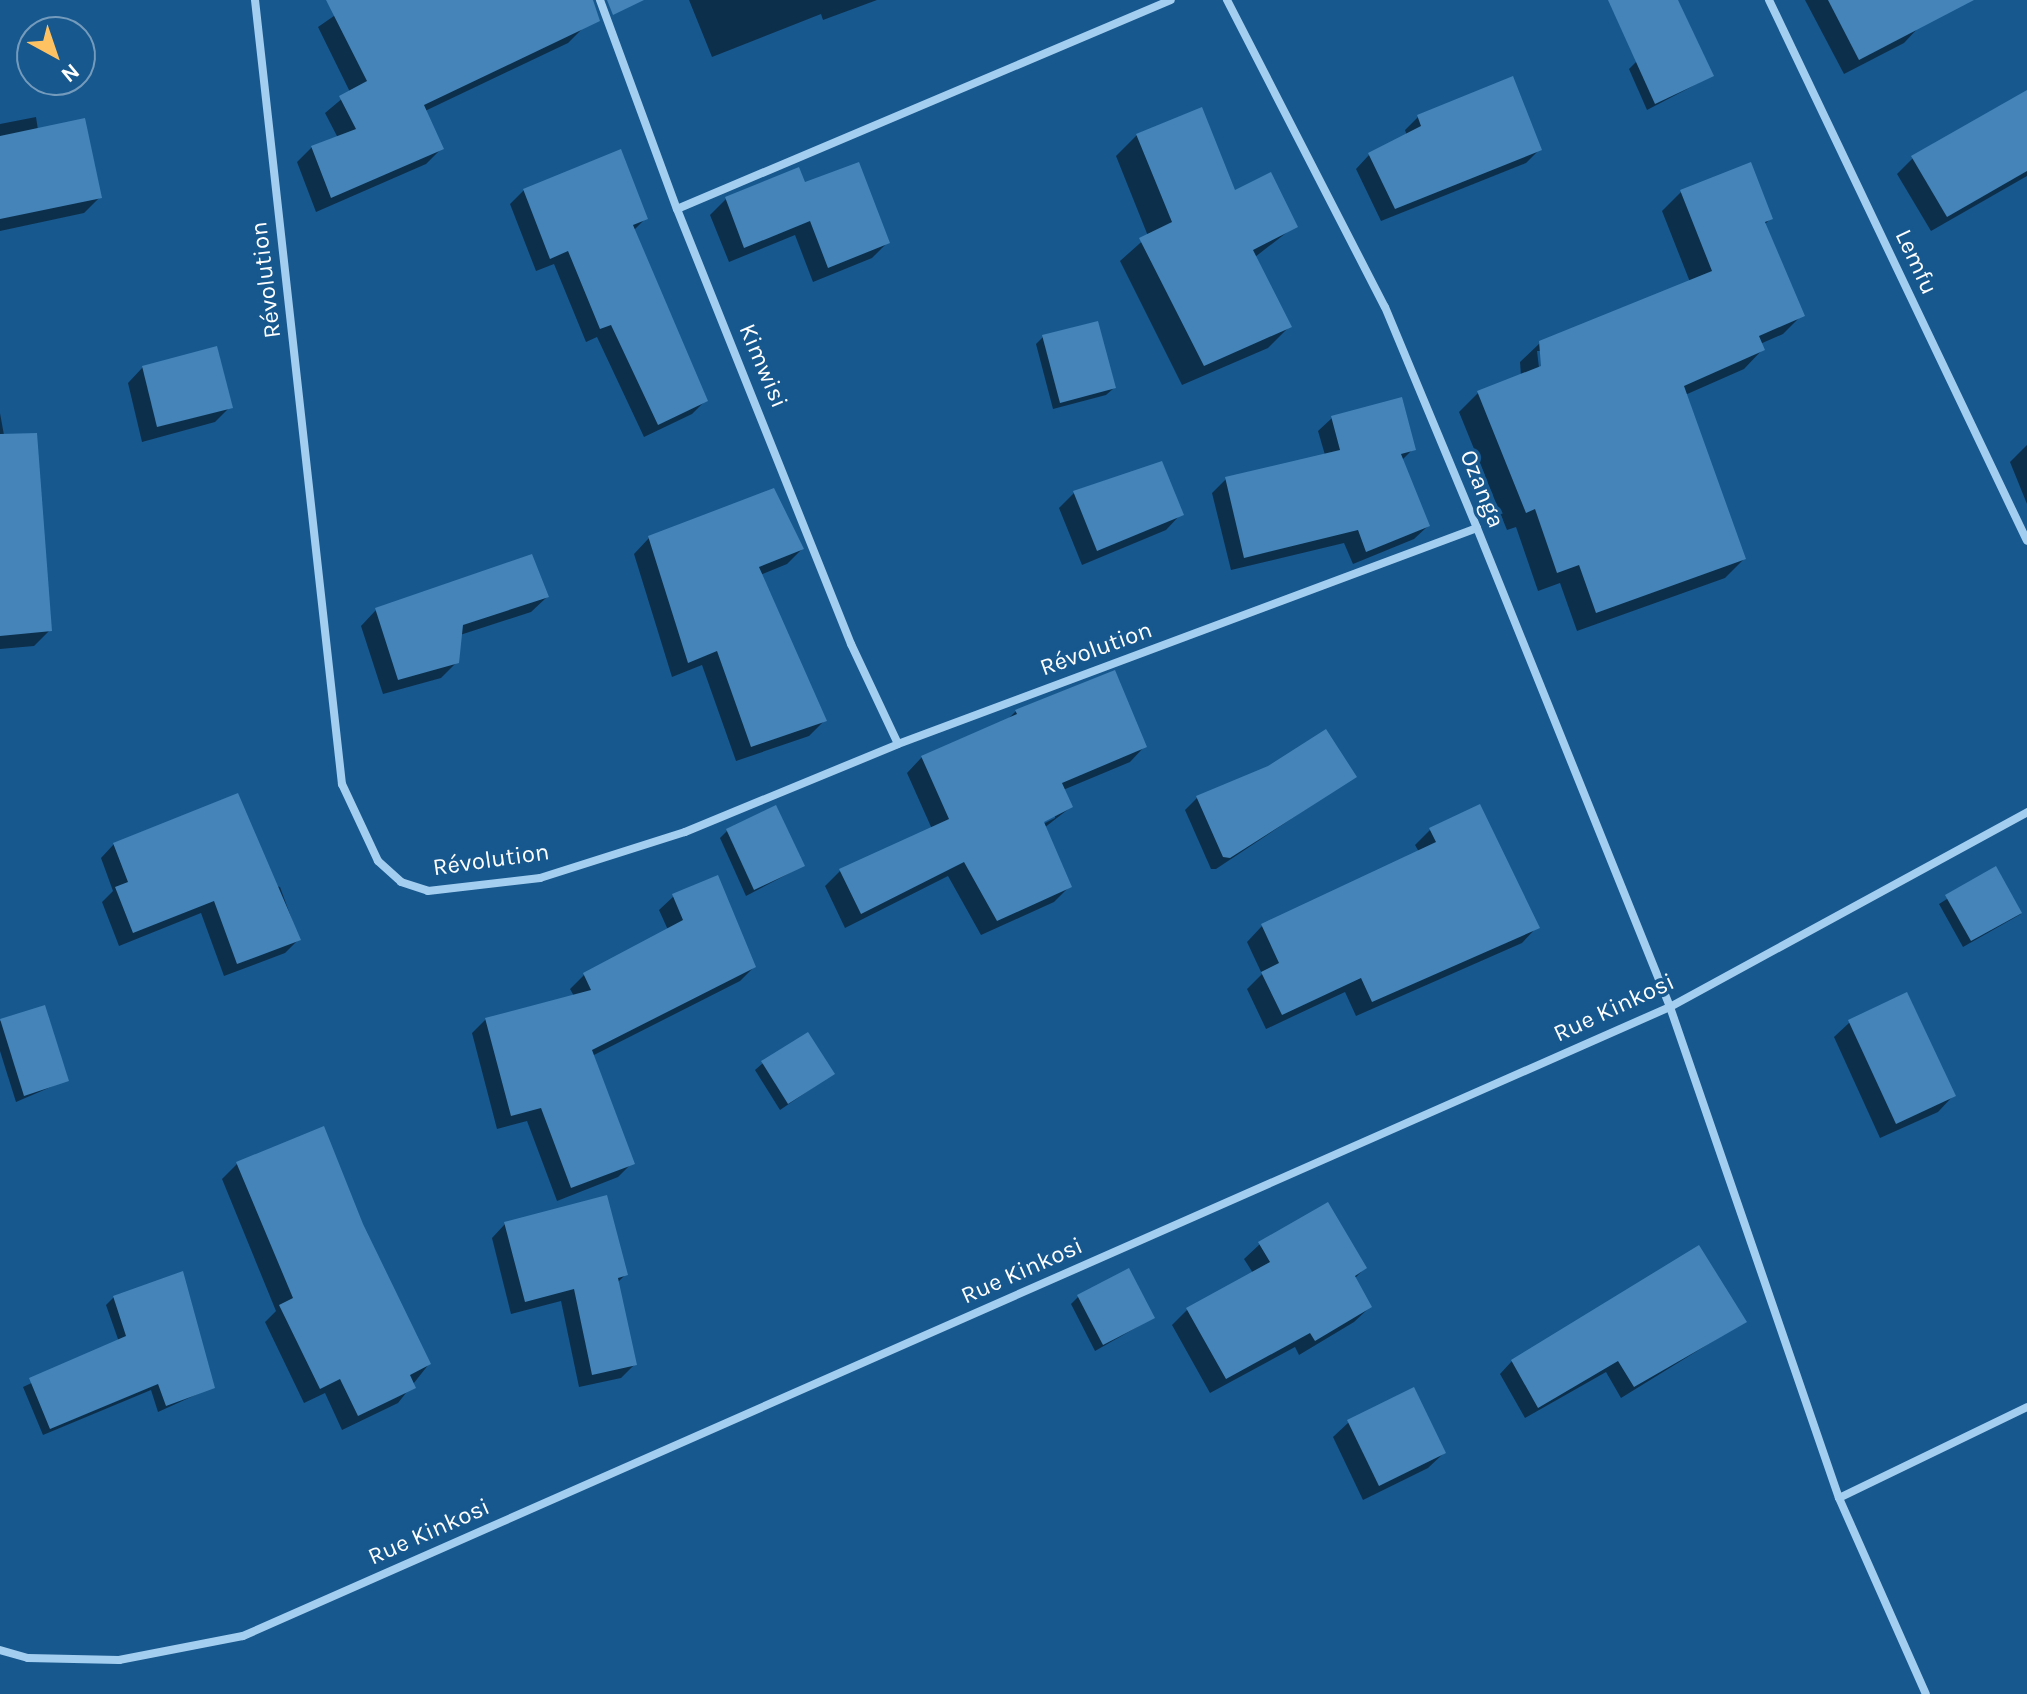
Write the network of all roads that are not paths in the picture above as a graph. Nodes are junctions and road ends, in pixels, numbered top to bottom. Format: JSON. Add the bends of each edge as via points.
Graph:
{"nodes":[{"id":1,"x":255,"y":0,"type":"edge"},
{"id":2,"x":600,"y":0,"type":"edge"},
{"id":3,"x":1171,"y":0,"type":"edge"},
{"id":4,"x":1227,"y":0,"type":"edge"},
{"id":5,"x":1769,"y":0,"type":"edge"},
{"id":6,"x":677,"y":209,"type":"junction"},
{"id":7,"x":1477,"y":528,"type":"junction"},
{"id":8,"x":2027,"y":541,"type":"edge"},
{"id":9,"x":898,"y":744,"type":"junction"},
{"id":10,"x":2027,"y":812,"type":"edge"},
{"id":11,"x":1670,"y":1007,"type":"junction"},
{"id":12,"x":2027,"y":1407,"type":"edge"},
{"id":13,"x":1839,"y":1498,"type":"junction"},
{"id":14,"x":0,"y":1650,"type":"edge"},
{"id":15,"x":1926,"y":1694,"type":"edge"}],
"edges":[{"from":1,"to":9,"type":"street","name":"Révolution","via":[[342,784],[378,861],[401,882],[428,891],[540,878],[685,832]]},
{"from":2,"to":6,"type":"street","name":"Kimwisi"},
{"from":3,"to":6,"type":"street"},
{"from":4,"to":7,"type":"street","name":"Ozanga","via":[[1385,307]]},
{"from":5,"to":8,"type":"street","name":"Lemfu"},
{"from":6,"to":9,"type":"street","name":"Kimwisi","via":[[851,644]]},
{"from":7,"to":9,"type":"street","name":"Révolution"},
{"from":7,"to":11,"type":"street","name":"Ozanga"},
{"from":10,"to":11,"type":"street","name":"Rue Kinkosi"},
{"from":11,"to":13,"type":"street","name":"Ozanga"},
{"from":11,"to":14,"type":"street","name":"Rue Kinkosi","via":[[243,1636],[119,1660],[28,1658]]},
{"from":12,"to":13,"type":"street"},
{"from":13,"to":15,"type":"street","name":"Ozanga"}]}
